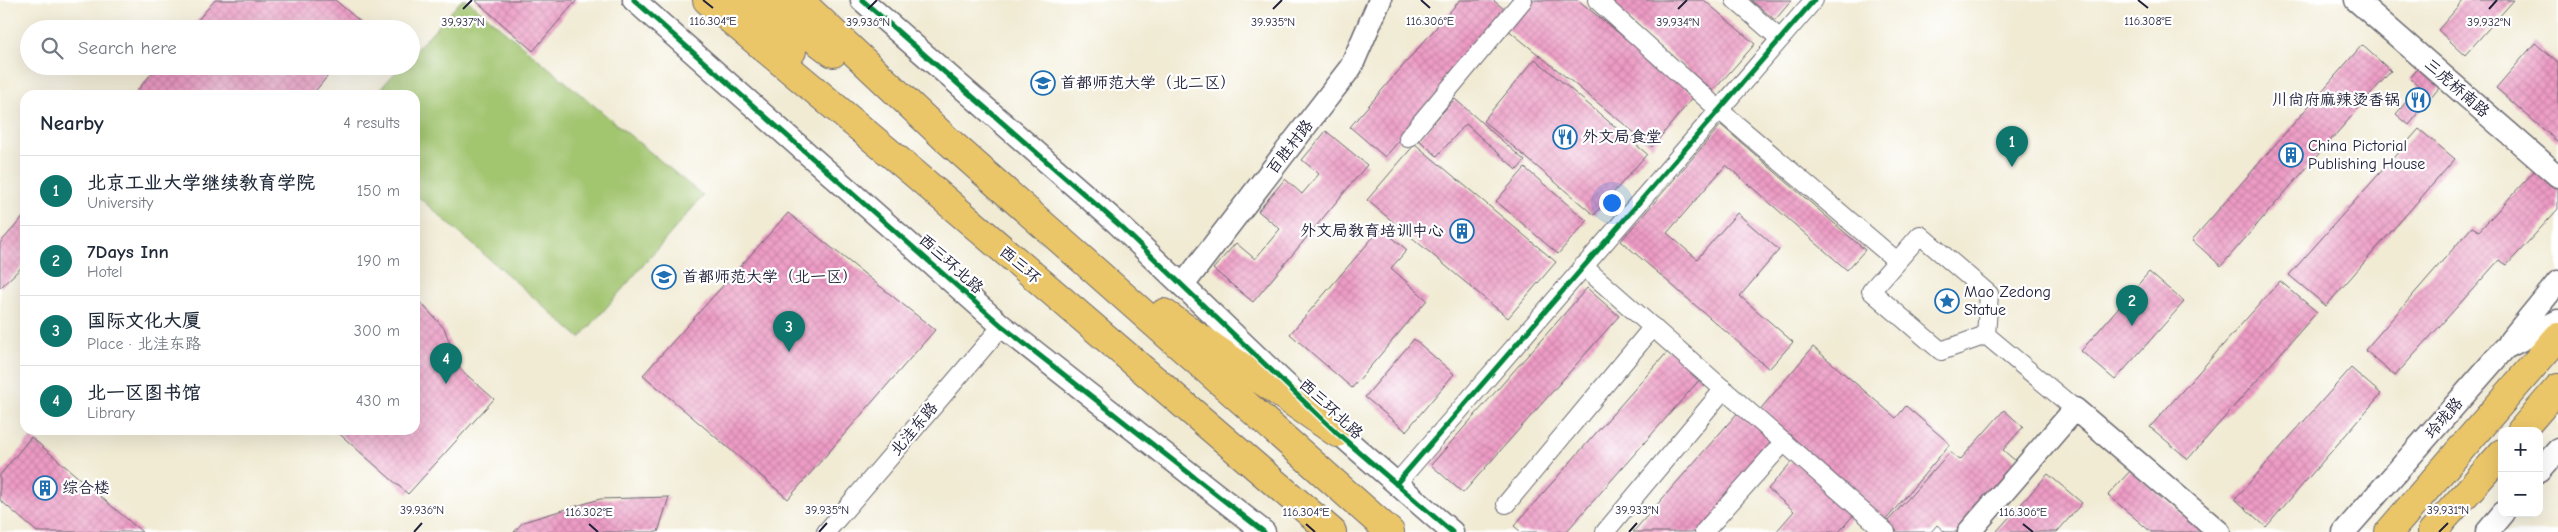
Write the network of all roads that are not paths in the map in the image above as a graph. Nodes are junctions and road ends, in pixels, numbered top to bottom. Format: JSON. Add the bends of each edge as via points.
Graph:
{"nodes":[{"id":1,"x":634,"y":0,"type":"edge"},
{"id":2,"x":707,"y":0,"type":"edge"},
{"id":3,"x":799,"y":0,"type":"edge"},
{"id":4,"x":862,"y":0,"type":"edge"},
{"id":5,"x":1380,"y":0,"type":"edge"},
{"id":6,"x":1523,"y":0,"type":"edge"},
{"id":7,"x":1597,"y":0,"type":"edge"},
{"id":8,"x":1734,"y":0,"type":"edge"},
{"id":9,"x":1814,"y":0,"type":"edge"},
{"id":10,"x":2356,"y":0,"type":"edge"},
{"id":11,"x":749,"y":1,"type":"edge"},
{"id":12,"x":1780,"y":39,"type":"junction"},
{"id":13,"x":1718,"y":109,"type":"junction"},
{"id":14,"x":944,"y":137,"type":"junction"},
{"id":15,"x":1408,"y":138,"type":"dead end"},
{"id":16,"x":915,"y":174,"type":"junction"},
{"id":17,"x":2558,"y":176,"type":"edge"},
{"id":18,"x":1060,"y":239,"type":"junction"},
{"id":19,"x":1897,"y":261,"type":"junction"},
{"id":20,"x":1583,"y":266,"type":"junction"},
{"id":21,"x":2558,"y":282,"type":"edge"},
{"id":22,"x":1183,"y":285,"type":"junction"},
{"id":23,"x":2558,"y":321,"type":"edge"},
{"id":24,"x":1002,"y":326,"type":"junction"},
{"id":25,"x":1653,"y":327,"type":"junction"},
{"id":26,"x":1986,"y":335,"type":"junction"},
{"id":27,"x":2558,"y":337,"type":"edge"},
{"id":28,"x":2504,"y":348,"type":"junction"},
{"id":29,"x":1724,"y":390,"type":"junction"},
{"id":30,"x":2556,"y":395,"type":"edge"},
{"id":31,"x":2075,"y":408,"type":"junction"},
{"id":32,"x":2525,"y":427,"type":"edge"},
{"id":33,"x":1337,"y":434,"type":"junction"},
{"id":34,"x":1784,"y":442,"type":"junction"},
{"id":35,"x":2558,"y":450,"type":"edge"},
{"id":36,"x":2498,"y":457,"type":"edge"},
{"id":37,"x":2543,"y":467,"type":"edge"},
{"id":38,"x":1396,"y":484,"type":"junction"},
{"id":39,"x":1506,"y":504,"type":"dead end"},
{"id":40,"x":2500,"y":517,"type":"edge"},
{"id":41,"x":826,"y":532,"type":"edge"},
{"id":42,"x":1264,"y":532,"type":"edge"},
{"id":43,"x":1332,"y":532,"type":"edge"},
{"id":44,"x":1390,"y":532,"type":"edge"},
{"id":45,"x":1452,"y":532,"type":"edge"},
{"id":46,"x":1605,"y":532,"type":"edge"},
{"id":47,"x":1704,"y":532,"type":"edge"},
{"id":48,"x":1886,"y":532,"type":"edge"},
{"id":49,"x":1969,"y":532,"type":"edge"},
{"id":50,"x":2219,"y":532,"type":"edge"},
{"id":51,"x":2344,"y":532,"type":"edge"},
{"id":52,"x":2389,"y":532,"type":"edge"},
{"id":53,"x":2432,"y":532,"type":"edge"},
{"id":54,"x":2487,"y":532,"type":"edge"}],
"edges":[{"from":1,"to":24,"type":"street","name":"西三环北路"},
{"from":2,"to":16,"type":"main road","name":"西三环"},
{"from":3,"to":14,"type":"main road"},
{"from":4,"to":22,"type":"street","name":"西三环北路"},
{"from":5,"to":22,"type":"street","name":"百胜村路","via":[[1352,67]]},
{"from":6,"to":15,"type":"street"},
{"from":7,"to":13,"type":"street"},
{"from":8,"to":12,"type":"street"},
{"from":9,"to":12,"type":"street"},
{"from":10,"to":17,"type":"street","name":"三虎桥南路"},
{"from":11,"to":14,"type":"main road"},
{"from":11,"to":16,"type":"main road"},
{"from":12,"to":13,"type":"street"},
{"from":13,"to":19,"type":"street"},
{"from":13,"to":20,"type":"street"},
{"from":14,"to":18,"type":"main road"},
{"from":16,"to":43,"type":"main road","name":"西三环"},
{"from":18,"to":33,"type":"main road"},
{"from":18,"to":44,"type":"main road"},
{"from":19,"to":26,"type":"street","via":[[1920,235],[1989,294]]},
{"from":19,"to":26,"type":"street","via":[[1871,291],[1941,351]]},
{"from":20,"to":25,"type":"street"},
{"from":20,"to":38,"type":"street"},
{"from":21,"to":28,"type":"street"},
{"from":22,"to":33,"type":"street","name":"西三环北路"},
{"from":23,"to":28,"type":"street","name":"玲珑路"},
{"from":24,"to":41,"type":"street","name":"北洼东路"},
{"from":24,"to":42,"type":"street","name":"西三环北路"},
{"from":25,"to":29,"type":"street"},
{"from":25,"to":39,"type":"street"},
{"from":26,"to":31,"type":"street"},
{"from":27,"to":52,"type":"main road"},
{"from":28,"to":51,"type":"street","name":"玲珑路"},
{"from":29,"to":34,"type":"street"},
{"from":29,"to":46,"type":"street"},
{"from":30,"to":32,"type":"main road"},
{"from":31,"to":49,"type":"street"},
{"from":31,"to":50,"type":"street"},
{"from":33,"to":38,"type":"street","name":"西三环北路"},
{"from":34,"to":47,"type":"street"},
{"from":34,"to":48,"type":"street"},
{"from":35,"to":37,"type":"street"},
{"from":36,"to":53,"type":"main road"},
{"from":38,"to":45,"type":"street","name":"西三环北路"},
{"from":40,"to":54,"type":"street"}]}
